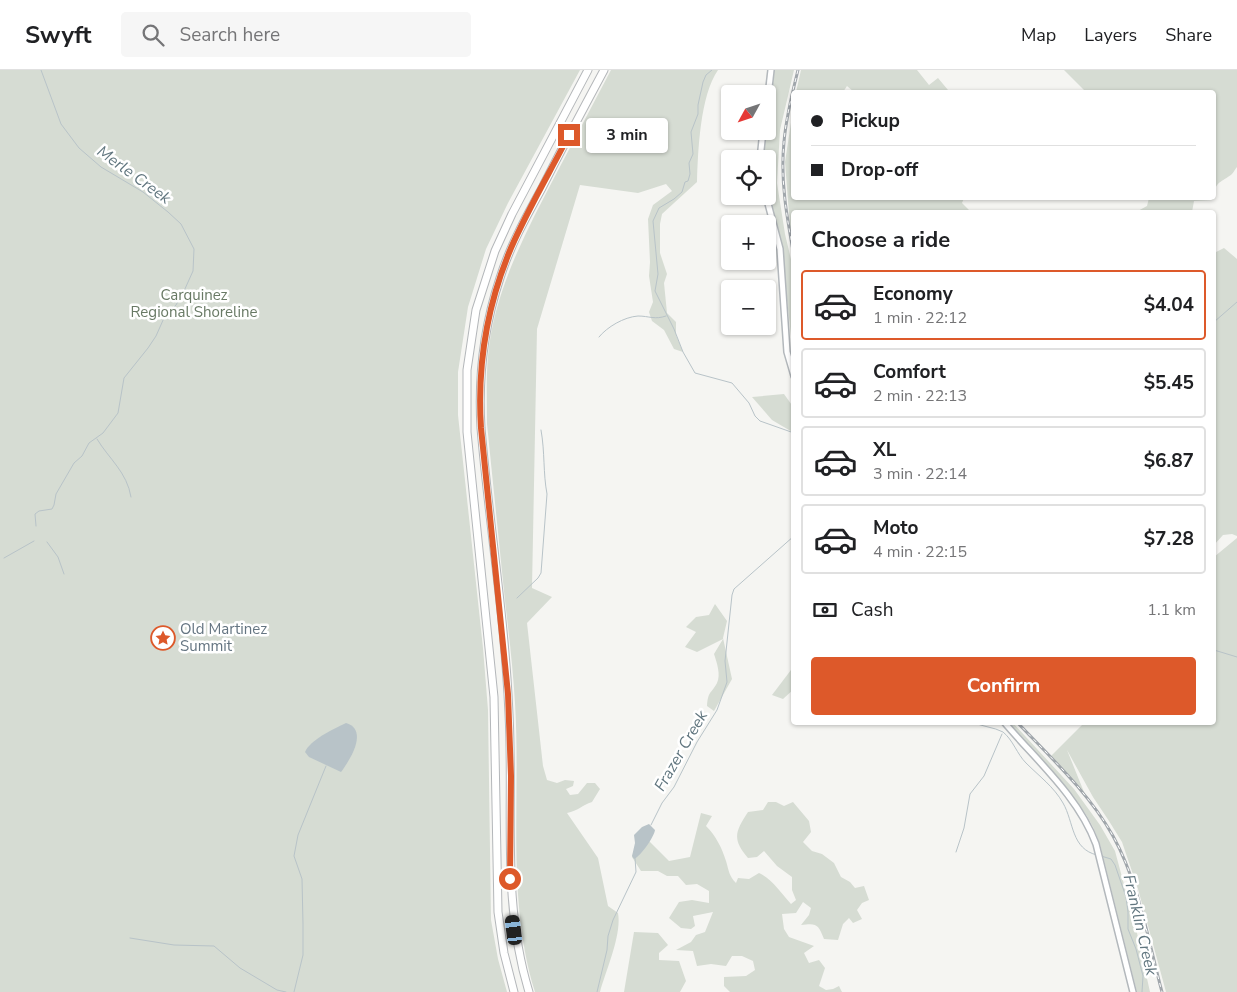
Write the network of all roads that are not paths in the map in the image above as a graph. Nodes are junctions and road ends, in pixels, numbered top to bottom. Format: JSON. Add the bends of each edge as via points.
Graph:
{"nodes":[{"id":1,"x":588,"y":70,"type":"edge"},
{"id":2,"x":604,"y":70,"type":"edge"},
{"id":3,"x":771,"y":70,"type":"edge"},
{"id":4,"x":769,"y":85,"type":"edge"},
{"id":5,"x":768,"y":205,"type":"edge"},
{"id":6,"x":791,"y":366,"type":"edge"},
{"id":7,"x":1007,"y":725,"type":"edge"},
{"id":8,"x":514,"y":992,"type":"edge"},
{"id":9,"x":529,"y":992,"type":"edge"},
{"id":10,"x":1133,"y":992,"type":"edge"}],
"edges":[{"from":1,"to":8,"type":"highway","via":[[493,256],[476,310],[467,370],[467,432],[494,697],[497,902],[504,953]]},
{"from":2,"to":9,"type":"highway","via":[[509,252],[492,306],[481,366],[481,428],[510,714],[511,899],[516,940]]},
{"from":3,"to":4,"type":"street"},
{"from":5,"to":6,"type":"street","via":[[780,249],[787,352]]},
{"from":7,"to":10,"type":"street","via":[[1075,803],[1090,828]]}]}
